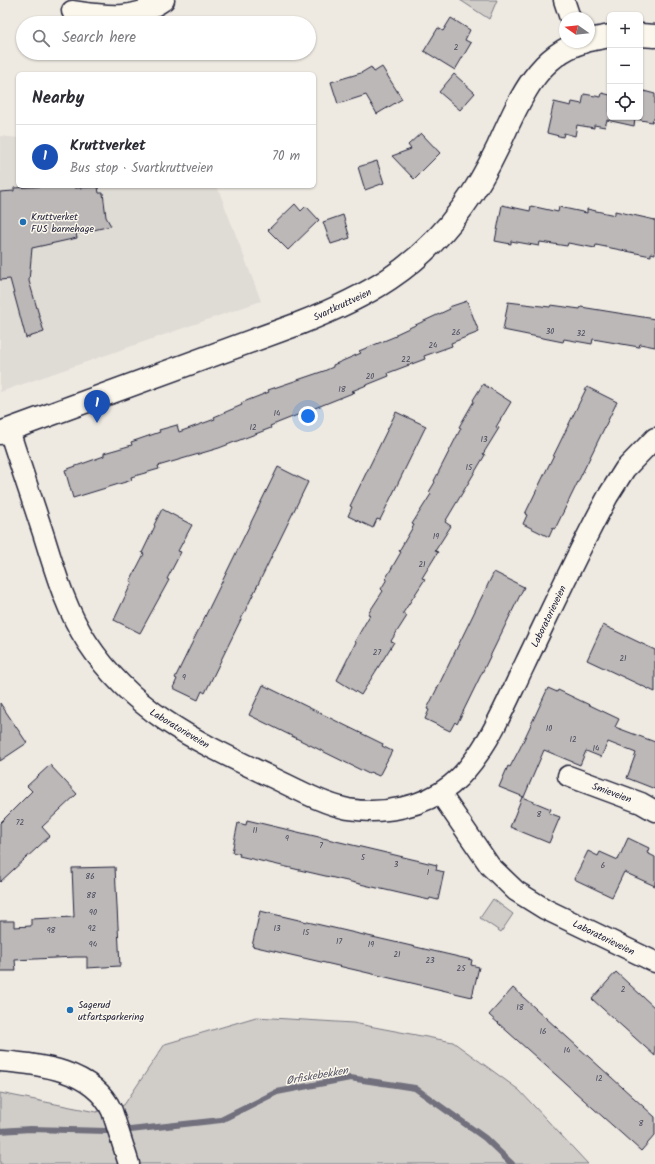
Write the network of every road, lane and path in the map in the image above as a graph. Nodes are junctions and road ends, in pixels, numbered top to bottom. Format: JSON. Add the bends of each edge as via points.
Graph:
{"nodes":[{"id":1,"x":164,"y":0,"type":"edge"},
{"id":2,"x":564,"y":0,"type":"edge"},
{"id":3,"x":72,"y":11,"type":"dead end"},
{"id":4,"x":568,"y":12,"type":"edge"},
{"id":5,"x":106,"y":16,"type":"edge"},
{"id":6,"x":120,"y":16,"type":"edge"},
{"id":7,"x":643,"y":35,"type":"edge"},
{"id":8,"x":655,"y":36,"type":"edge"},
{"id":9,"x":607,"y":37,"type":"edge"},
{"id":10,"x":595,"y":39,"type":"edge"},
{"id":11,"x":573,"y":48,"type":"edge"},
{"id":12,"x":4,"y":432,"type":"edge"},
{"id":13,"x":655,"y":438,"type":"edge"},
{"id":14,"x":568,"y":776,"type":"dead end"},
{"id":15,"x":440,"y":793,"type":"junction"},
{"id":16,"x":655,"y":811,"type":"edge"},
{"id":17,"x":655,"y":962,"type":"edge"},
{"id":18,"x":0,"y":1061,"type":"edge"},
{"id":19,"x":129,"y":1164,"type":"edge"}],
"edges":[{"from":1,"to":6,"type":"street","via":[[142,11]]},
{"from":2,"to":4,"type":"street"},
{"from":3,"to":5,"type":"street"},
{"from":7,"to":8,"type":"street"},
{"from":9,"to":10,"type":"street","name":"Svartkruttveien"},
{"from":11,"to":12,"type":"street","name":"Svartkruttveien","via":[[547,64],[528,85],[478,186],[454,218],[425,250],[384,284],[345,305],[304,322]]},
{"from":12,"to":15,"type":"street","name":"Laboratorieveien","via":[[58,582],[77,625],[117,680],[150,711],[205,745],[292,787],[339,806],[366,810],[394,809],[418,803]]},
{"from":13,"to":15,"type":"street","name":"Laboratorieveien","via":[[625,469],[608,496],[496,724],[460,777]]},
{"from":14,"to":16,"type":"street","name":"Smieveien","via":[[641,803]]},
{"from":15,"to":17,"type":"street","name":"Laboratorieveien","via":[[490,866],[516,892],[545,909]]},
{"from":18,"to":19,"type":"street","via":[[62,1071],[94,1086],[109,1103]]}]}
